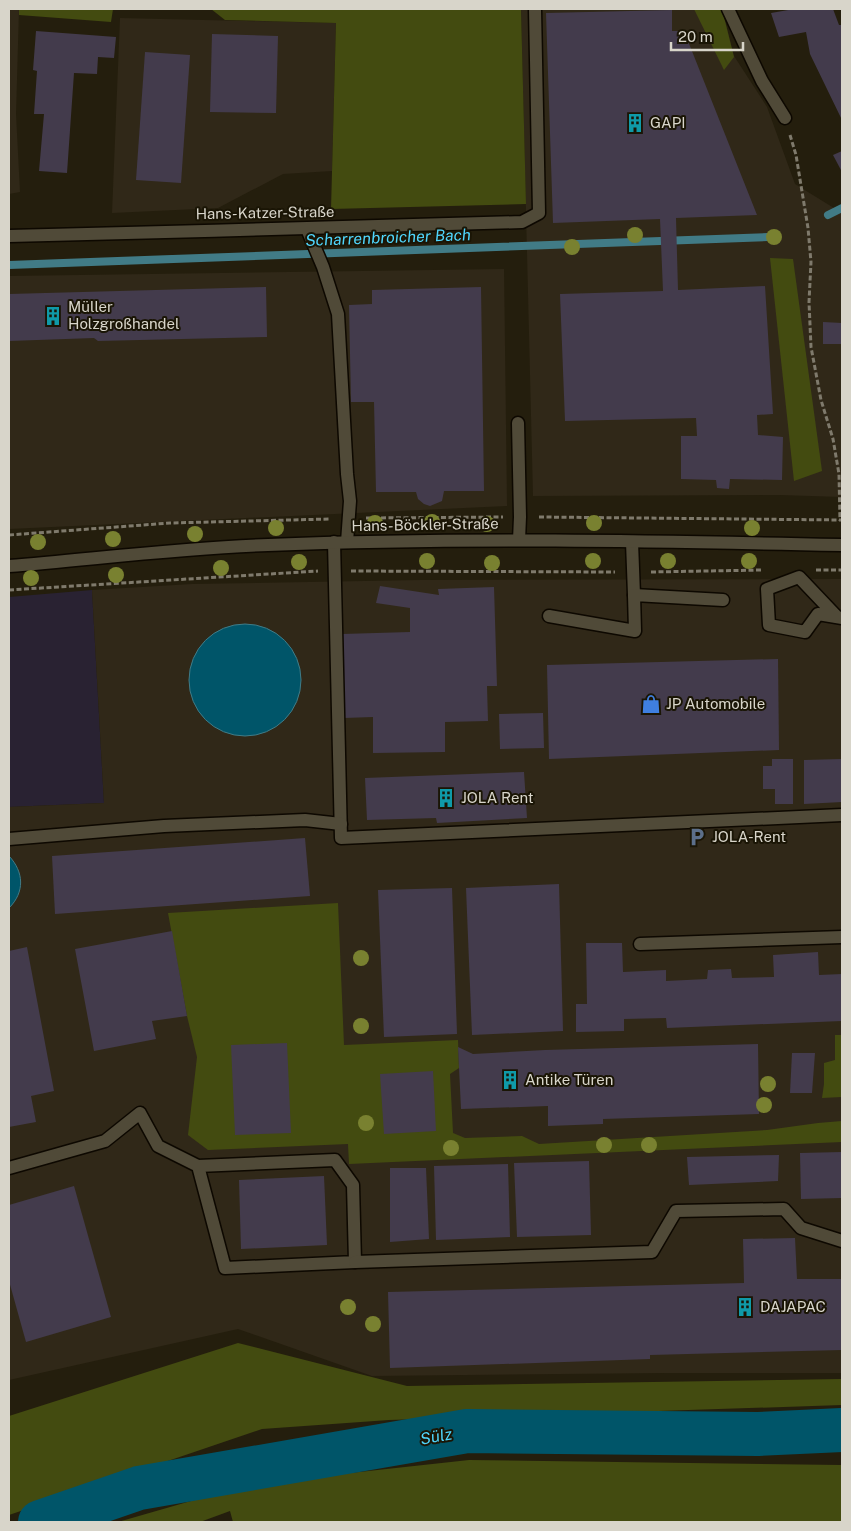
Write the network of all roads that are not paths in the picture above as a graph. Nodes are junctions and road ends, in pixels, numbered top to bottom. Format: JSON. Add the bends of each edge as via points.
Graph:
{"nodes":[{"id":1,"x":536,"y":9,"type":"edge"},
{"id":2,"x":728,"y":9,"type":"edge"},
{"id":3,"x":785,"y":118,"type":"road end"},
{"id":4,"x":307,"y":229,"type":"junction"},
{"id":5,"x":9,"y":236,"type":"edge"},
{"id":6,"x":518,"y":423,"type":"dead end"},
{"id":7,"x":519,"y":540,"type":"junction"},
{"id":8,"x":340,"y":542,"type":"junction"},
{"id":9,"x":632,"y":542,"type":"junction"},
{"id":10,"x":842,"y":545,"type":"edge"},
{"id":11,"x":9,"y":566,"type":"edge"},
{"id":12,"x":634,"y":595,"type":"junction"},
{"id":13,"x":723,"y":600,"type":"dead end"},
{"id":14,"x":549,"y":616,"type":"dead end"},
{"id":15,"x":840,"y":617,"type":"edge"},
{"id":16,"x":842,"y":815,"type":"edge"},
{"id":17,"x":341,"y":824,"type":"junction"},
{"id":18,"x":9,"y":839,"type":"edge"},
{"id":19,"x":842,"y":937,"type":"edge"},
{"id":20,"x":640,"y":944,"type":"dead end"},
{"id":21,"x":198,"y":1166,"type":"junction"},
{"id":22,"x":9,"y":1168,"type":"edge"},
{"id":23,"x":842,"y":1241,"type":"edge"},
{"id":24,"x":355,"y":1262,"type":"junction"}],
"edges":[{"from":1,"to":4,"type":"street","name":"Hans-Katzer-Straße","via":[[539,213],[522,222]]},
{"from":2,"to":3,"type":"street","via":[[762,81]]},
{"from":4,"to":5,"type":"street","name":"Hans-Katzer-Straße"},
{"from":4,"to":8,"type":"street","via":[[338,314],[350,501]]},
{"from":6,"to":7,"type":"street"},
{"from":7,"to":8,"type":"street","name":"Hans-Böckler-Straße"},
{"from":7,"to":9,"type":"street","name":"Hans-Böckler-Straße"},
{"from":8,"to":11,"type":"street","name":"Hans-Böckler-Straße","via":[[199,549]]},
{"from":8,"to":17,"type":"street","via":[[334,570]]},
{"from":9,"to":10,"type":"street","name":"Hans-Böckler-Straße"},
{"from":9,"to":12,"type":"street"},
{"from":12,"to":13,"type":"street"},
{"from":12,"to":14,"type":"street","via":[[634,631]]},
{"from":15,"to":15,"type":"street","via":[[818,614],[805,632],[769,625],[768,589],[799,577]]},
{"from":16,"to":17,"type":"street","via":[[341,838]]},
{"from":17,"to":18,"type":"street","via":[[305,820],[164,826]]},
{"from":19,"to":20,"type":"street"},
{"from":21,"to":22,"type":"street","via":[[158,1146],[140,1113],[106,1140]]},
{"from":21,"to":24,"type":"street","via":[[225,1268]]},
{"from":21,"to":24,"type":"street","via":[[335,1160],[353,1185]]},
{"from":23,"to":24,"type":"street","via":[[801,1228],[784,1209],[676,1211],[652,1252]]}]}
